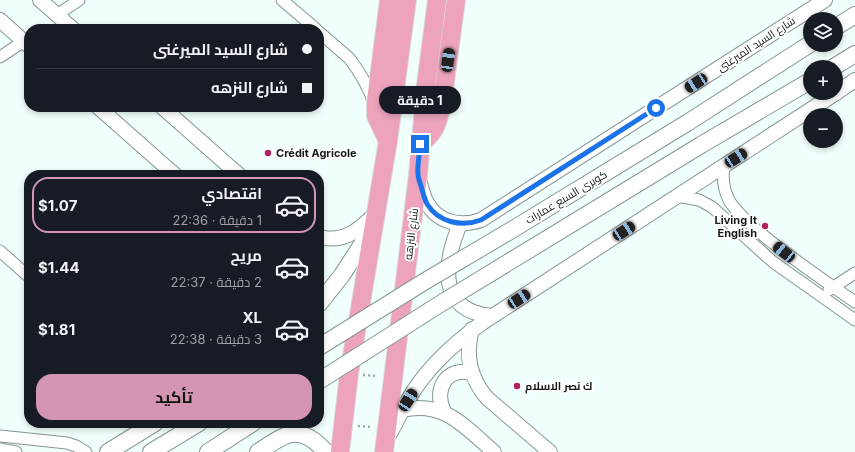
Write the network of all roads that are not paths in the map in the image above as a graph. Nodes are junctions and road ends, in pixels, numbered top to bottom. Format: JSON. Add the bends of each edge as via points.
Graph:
{"nodes":[{"id":1,"x":40,"y":0,"type":"edge"},
{"id":2,"x":79,"y":0,"type":"edge"},
{"id":3,"x":282,"y":0,"type":"edge"},
{"id":4,"x":389,"y":0,"type":"edge"},
{"id":5,"x":407,"y":0,"type":"edge"},
{"id":6,"x":437,"y":0,"type":"edge"},
{"id":7,"x":456,"y":0,"type":"edge"},
{"id":8,"x":826,"y":0,"type":"edge"},
{"id":9,"x":57,"y":15,"type":"junction"},
{"id":10,"x":855,"y":15,"type":"edge"},
{"id":11,"x":0,"y":20,"type":"edge"},
{"id":12,"x":843,"y":23,"type":"edge"},
{"id":13,"x":67,"y":24,"type":"edge"},
{"id":14,"x":310,"y":24,"type":"edge"},
{"id":15,"x":324,"y":36,"type":"edge"},
{"id":16,"x":24,"y":41,"type":"edge"},
{"id":17,"x":24,"y":44,"type":"edge"},
{"id":18,"x":803,"y":48,"type":"edge"},
{"id":19,"x":855,"y":54,"type":"edge"},
{"id":20,"x":0,"y":57,"type":"edge"},
{"id":21,"x":843,"y":61,"type":"edge"},
{"id":22,"x":855,"y":80,"type":"edge"},
{"id":23,"x":803,"y":85,"type":"edge"},
{"id":24,"x":843,"y":88,"type":"edge"},
{"id":25,"x":825,"y":100,"type":"edge"},
{"id":26,"x":376,"y":108,"type":"junction"},
{"id":27,"x":104,"y":112,"type":"edge"},
{"id":28,"x":168,"y":112,"type":"edge"},
{"id":29,"x":388,"y":141,"type":"junction"},
{"id":30,"x":420,"y":144,"type":"junction"},
{"id":31,"x":724,"y":166,"type":"junction"},
{"id":32,"x":169,"y":170,"type":"edge"},
{"id":33,"x":233,"y":170,"type":"edge"},
{"id":34,"x":418,"y":174,"type":"junction"},
{"id":35,"x":677,"y":196,"type":"junction"},
{"id":36,"x":373,"y":223,"type":"junction"},
{"id":37,"x":460,"y":224,"type":"junction"},
{"id":38,"x":324,"y":238,"type":"edge"},
{"id":39,"x":0,"y":251,"type":"edge"},
{"id":40,"x":24,"y":273,"type":"edge"},
{"id":41,"x":855,"y":273,"type":"edge"},
{"id":42,"x":833,"y":287,"type":"junction"},
{"id":43,"x":820,"y":296,"type":"junction"},
{"id":44,"x":324,"y":298,"type":"edge"},
{"id":45,"x":855,"y":302,"type":"edge"},
{"id":46,"x":492,"y":316,"type":"junction"},
{"id":47,"x":855,"y":320,"type":"edge"},
{"id":48,"x":472,"y":329,"type":"junction"},
{"id":49,"x":324,"y":344,"type":"edge"},
{"id":50,"x":472,"y":373,"type":"junction"},
{"id":51,"x":324,"y":377,"type":"edge"},
{"id":52,"x":402,"y":410,"type":"junction"},
{"id":53,"x":444,"y":412,"type":"junction"},
{"id":54,"x":147,"y":428,"type":"edge"},
{"id":55,"x":191,"y":428,"type":"edge"},
{"id":56,"x":245,"y":428,"type":"edge"},
{"id":57,"x":302,"y":428,"type":"edge"},
{"id":58,"x":0,"y":436,"type":"edge"},
{"id":59,"x":385,"y":440,"type":"edge"},
{"id":60,"x":0,"y":449,"type":"edge"},
{"id":61,"x":16,"y":452,"type":"edge"},
{"id":62,"x":86,"y":452,"type":"edge"},
{"id":63,"x":108,"y":452,"type":"edge"},
{"id":64,"x":151,"y":452,"type":"edge"},
{"id":65,"x":208,"y":452,"type":"edge"},
{"id":66,"x":258,"y":452,"type":"edge"},
{"id":67,"x":326,"y":452,"type":"edge"},
{"id":68,"x":340,"y":452,"type":"edge"},
{"id":69,"x":494,"y":452,"type":"edge"},
{"id":70,"x":550,"y":452,"type":"edge"}],
"edges":[{"from":1,"to":9,"type":"street"},
{"from":2,"to":9,"type":"street"},
{"from":3,"to":14,"type":"street"},
{"from":4,"to":26,"type":"main road"},
{"from":5,"to":29,"type":"main road"},
{"from":6,"to":30,"type":"main road","name":"شارع النزهه"},
{"from":7,"to":30,"type":"main road","via":[[440,111],[434,130]]},
{"from":8,"to":37,"type":"street","name":"شارع السيد الميرغنى","via":[[481,220]]},
{"from":9,"to":13,"type":"street"},
{"from":10,"to":12,"type":"main road"},
{"from":11,"to":16,"type":"street"},
{"from":15,"to":26,"type":"street","via":[[349,58],[369,90]]},
{"from":17,"to":20,"type":"street"},
{"from":18,"to":49,"type":"main road","name":"كوبرى السبع عمارات","bridge":true,"via":[[687,123]]},
{"from":19,"to":21,"type":"main road"},
{"from":22,"to":24,"type":"street"},
{"from":23,"to":51,"type":"main road","bridge":true},
{"from":25,"to":31,"type":"street"},
{"from":26,"to":29,"type":"main road","via":[[379,123]]},
{"from":27,"to":32,"type":"street"},
{"from":28,"to":33,"type":"street"},
{"from":29,"to":36,"type":"main road"},
{"from":30,"to":34,"type":"main road","name":"شارع النزهه"},
{"from":31,"to":35,"type":"street"},
{"from":31,"to":42,"type":"street","via":[[726,191],[738,213],[778,247]]},
{"from":34,"to":37,"type":"street","name":"شارع السيد الميرغنى","via":[[424,197],[435,213],[445,220]]},
{"from":34,"to":59,"type":"main road","name":"شارع النزهه"},
{"from":35,"to":43,"type":"street","via":[[699,200],[712,207],[772,262]]},
{"from":35,"to":46,"type":"street"},
{"from":36,"to":38,"type":"street","via":[[348,236]]},
{"from":36,"to":44,"type":"main road","via":[[342,275]]},
{"from":36,"to":68,"type":"main road","via":[[349,374]]},
{"from":37,"to":46,"type":"street","via":[[452,245],[448,268],[451,289],[464,307],[478,314]]},
{"from":39,"to":40,"type":"street"},
{"from":41,"to":42,"type":"street"},
{"from":42,"to":43,"type":"street"},
{"from":42,"to":45,"type":"street"},
{"from":43,"to":47,"type":"street"},
{"from":46,"to":48,"type":"street"},
{"from":48,"to":50,"type":"street","via":[[469,355]]},
{"from":48,"to":52,"type":"street","via":[[428,370]]},
{"from":50,"to":53,"type":"street","via":[[458,372],[446,380],[441,388],[440,398]]},
{"from":50,"to":70,"type":"street","via":[[487,398]]},
{"from":52,"to":53,"type":"street","via":[[423,408]]},
{"from":52,"to":59,"type":"street"},
{"from":53,"to":69,"type":"street"},
{"from":54,"to":63,"type":"main road"},
{"from":55,"to":64,"type":"main road"},
{"from":56,"to":65,"type":"main road"},
{"from":57,"to":66,"type":"main road","via":[[283,436]]},
{"from":57,"to":67,"type":"main road","via":[[304,435],[314,440]]},
{"from":58,"to":62,"type":"street","via":[[67,443]]},
{"from":60,"to":61,"type":"street"}]}
